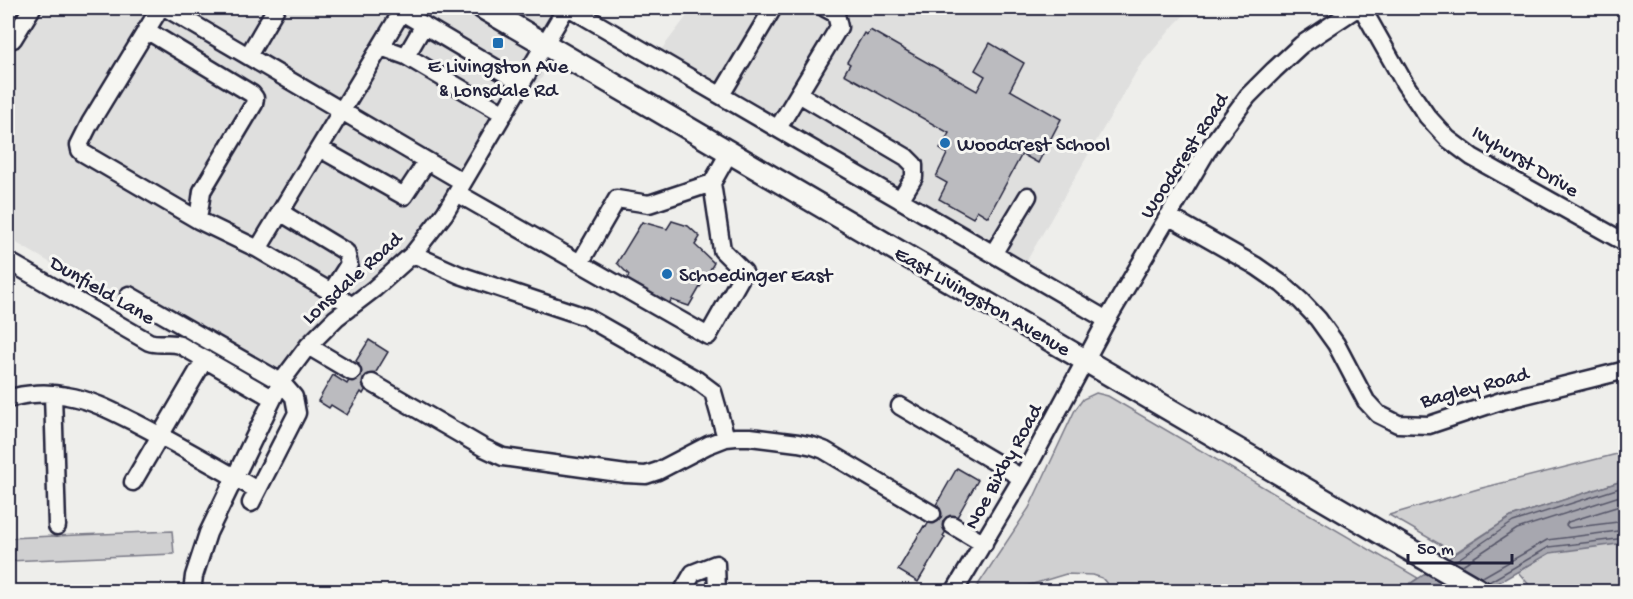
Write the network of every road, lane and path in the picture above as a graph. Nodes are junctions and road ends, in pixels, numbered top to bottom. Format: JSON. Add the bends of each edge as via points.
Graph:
{"nodes":[{"id":1,"x":32,"y":8,"type":"edge"},
{"id":2,"x":160,"y":8,"type":"edge"},
{"id":3,"x":166,"y":8,"type":"edge"},
{"id":4,"x":276,"y":8,"type":"edge"},
{"id":5,"x":483,"y":8,"type":"edge"},
{"id":6,"x":568,"y":8,"type":"edge"},
{"id":7,"x":773,"y":8,"type":"edge"},
{"id":8,"x":825,"y":8,"type":"edge"},
{"id":9,"x":1357,"y":8,"type":"edge"},
{"id":10,"x":1362,"y":8,"type":"edge"},
{"id":11,"x":400,"y":9,"type":"edge"},
{"id":12,"x":424,"y":25,"type":"junction"},
{"id":13,"x":146,"y":30,"type":"junction"},
{"id":14,"x":13,"y":39,"type":"dead end"},
{"id":15,"x":545,"y":43,"type":"junction"},
{"id":16,"x":381,"y":47,"type":"junction"},
{"id":17,"x":248,"y":56,"type":"junction"},
{"id":18,"x":406,"y":56,"type":"junction"},
{"id":19,"x":521,"y":82,"type":"junction"},
{"id":20,"x":799,"y":94,"type":"junction"},
{"id":21,"x":721,"y":95,"type":"junction"},
{"id":22,"x":341,"y":111,"type":"junction"},
{"id":23,"x":504,"y":114,"type":"junction"},
{"id":24,"x":778,"y":128,"type":"junction"},
{"id":25,"x":319,"y":148,"type":"junction"},
{"id":26,"x":730,"y":151,"type":"junction"},
{"id":27,"x":427,"y":161,"type":"junction"},
{"id":28,"x":712,"y":183,"type":"junction"},
{"id":29,"x":460,"y":188,"type":"junction"},
{"id":30,"x":1028,"y":196,"type":"dead end"},
{"id":31,"x":900,"y":200,"type":"junction"},
{"id":32,"x":280,"y":212,"type":"junction"},
{"id":33,"x":1168,"y":216,"type":"junction"},
{"id":34,"x":198,"y":220,"type":"junction"},
{"id":35,"x":1626,"y":243,"type":"edge"},
{"id":36,"x":258,"y":249,"type":"junction"},
{"id":37,"x":413,"y":254,"type":"junction"},
{"id":38,"x":993,"y":254,"type":"junction"},
{"id":39,"x":8,"y":261,"type":"edge"},
{"id":40,"x":580,"y":263,"type":"junction"},
{"id":41,"x":331,"y":292,"type":"junction"},
{"id":42,"x":129,"y":295,"type":"dead end"},
{"id":43,"x":352,"y":306,"type":"junction"},
{"id":44,"x":1107,"y":320,"type":"junction"},
{"id":45,"x":308,"y":346,"type":"junction"},
{"id":46,"x":206,"y":359,"type":"junction"},
{"id":47,"x":1085,"y":360,"type":"junction"},
{"id":48,"x":1626,"y":370,"type":"edge"},
{"id":49,"x":352,"y":372,"type":"dead end"},
{"id":50,"x":281,"y":382,"type":"junction"},
{"id":51,"x":372,"y":384,"type":"dead end"},
{"id":52,"x":52,"y":394,"type":"junction"},
{"id":53,"x":272,"y":398,"type":"junction"},
{"id":54,"x":8,"y":399,"type":"edge"},
{"id":55,"x":900,"y":406,"type":"dead end"},
{"id":56,"x":160,"y":435,"type":"junction"},
{"id":57,"x":726,"y":438,"type":"junction"},
{"id":58,"x":234,"y":477,"type":"junction"},
{"id":59,"x":1022,"y":478,"type":"junction"},
{"id":60,"x":133,"y":482,"type":"dead end"},
{"id":61,"x":932,"y":514,"type":"dead end"},
{"id":62,"x":952,"y":525,"type":"dead end"},
{"id":63,"x":57,"y":526,"type":"dead end"},
{"id":64,"x":984,"y":544,"type":"junction"},
{"id":65,"x":192,"y":591,"type":"edge"},
{"id":66,"x":682,"y":591,"type":"edge"},
{"id":67,"x":717,"y":591,"type":"edge"},
{"id":68,"x":954,"y":591,"type":"edge"},
{"id":69,"x":1482,"y":591,"type":"edge"}],
"edges":[{"from":1,"to":14,"type":"street"},
{"from":2,"to":13,"type":"street"},
{"from":3,"to":17,"type":"street"},
{"from":4,"to":17,"type":"street"},
{"from":5,"to":15,"type":"main road","name":"East Livingston Avenue"},
{"from":6,"to":15,"type":"street","name":"Lonsdale Road"},
{"from":6,"to":21,"type":"street"},
{"from":7,"to":21,"type":"street"},
{"from":8,"to":20,"type":"street","via":[[836,14],[839,27]]},
{"from":9,"to":33,"type":"street","name":"Woodcrest Road","via":[[1301,45],[1248,96],[1207,151]]},
{"from":10,"to":35,"type":"street","name":"Ivyhurst Drive","via":[[1405,84],[1448,139],[1472,157]]},
{"from":11,"to":12,"type":"street"},
{"from":11,"to":16,"type":"street"},
{"from":12,"to":18,"type":"street"},
{"from":12,"to":19,"type":"street"},
{"from":13,"to":34,"type":"street","via":[[255,98],[202,191]]},
{"from":13,"to":34,"type":"street","via":[[90,123],[80,148]]},
{"from":15,"to":19,"type":"street","name":"Lonsdale Road"},
{"from":15,"to":26,"type":"main road","name":"East Livingston Avenue"},
{"from":16,"to":18,"type":"street"},
{"from":16,"to":22,"type":"street"},
{"from":17,"to":22,"type":"street"},
{"from":18,"to":23,"type":"street"},
{"from":19,"to":23,"type":"street","name":"Lonsdale Road"},
{"from":20,"to":24,"type":"street"},
{"from":20,"to":31,"type":"street","via":[[914,165],[914,177]]},
{"from":21,"to":24,"type":"street"},
{"from":22,"to":25,"type":"street"},
{"from":22,"to":27,"type":"street"},
{"from":23,"to":29,"type":"street","name":"Lonsdale Road"},
{"from":24,"to":31,"type":"street"},
{"from":25,"to":27,"type":"street","via":[[404,196]]},
{"from":25,"to":32,"type":"street"},
{"from":26,"to":28,"type":"street"},
{"from":26,"to":47,"type":"main road","name":"East Livingston Avenue"},
{"from":27,"to":29,"type":"street"},
{"from":28,"to":40,"type":"street","via":[[649,204],[617,199]]},
{"from":28,"to":40,"type":"street","via":[[722,250],[744,272],[708,336]]},
{"from":29,"to":37,"type":"street","name":"Lonsdale Road"},
{"from":29,"to":40,"type":"street"},
{"from":30,"to":38,"type":"street"},
{"from":31,"to":38,"type":"street"},
{"from":32,"to":36,"type":"street"},
{"from":32,"to":41,"type":"street","via":[[346,252],[349,264]]},
{"from":33,"to":44,"type":"street","name":"Woodcrest Road"},
{"from":33,"to":48,"type":"street","name":"Bagley Road","via":[[1256,266],[1301,301],[1336,344],[1366,401],[1378,414],[1398,424],[1429,425],[1501,401]]},
{"from":34,"to":36,"type":"street"},
{"from":36,"to":41,"type":"street"},
{"from":37,"to":43,"type":"street","name":"Lonsdale Road"},
{"from":37,"to":57,"type":"street","via":[[460,275],[586,317],[697,380],[713,392]]},
{"from":38,"to":44,"type":"street"},
{"from":39,"to":46,"type":"street","name":"Dunfield Lane","via":[[149,342],[172,342]]},
{"from":41,"to":43,"type":"street"},
{"from":42,"to":50,"type":"street"},
{"from":43,"to":45,"type":"street","name":"Lonsdale Road"},
{"from":44,"to":47,"type":"street","name":"Woodcrest Road"},
{"from":45,"to":49,"type":"street"},
{"from":45,"to":50,"type":"street","name":"Lonsdale Road"},
{"from":46,"to":53,"type":"street","name":"Dunfield Lane"},
{"from":46,"to":56,"type":"street"},
{"from":47,"to":59,"type":"street","name":"Noe Bixby Road"},
{"from":47,"to":69,"type":"main road","name":"East Livingston Avenue"},
{"from":50,"to":53,"type":"street","name":"Lonsdale Road"},
{"from":50,"to":58,"type":"street","via":[[294,398],[297,413],[254,496]]},
{"from":51,"to":57,"type":"street","via":[[484,448],[524,460],[646,475]]},
{"from":52,"to":54,"type":"street"},
{"from":52,"to":56,"type":"street","via":[[88,401]]},
{"from":52,"to":63,"type":"street"},
{"from":53,"to":58,"type":"street","name":"Lonsdale Road"},
{"from":55,"to":59,"type":"street"},
{"from":56,"to":58,"type":"street"},
{"from":56,"to":60,"type":"street"},
{"from":57,"to":61,"type":"street","via":[[750,437],[824,450]]},
{"from":58,"to":65,"type":"street","name":"Lonsdale Road","via":[[208,533]]},
{"from":59,"to":64,"type":"street","name":"Noe Bixby Road"},
{"from":62,"to":64,"type":"street"},
{"from":64,"to":68,"type":"street","name":"Noe Bixby Road"},
{"from":66,"to":67,"type":"street","via":[[693,573],[716,564]]}]}
